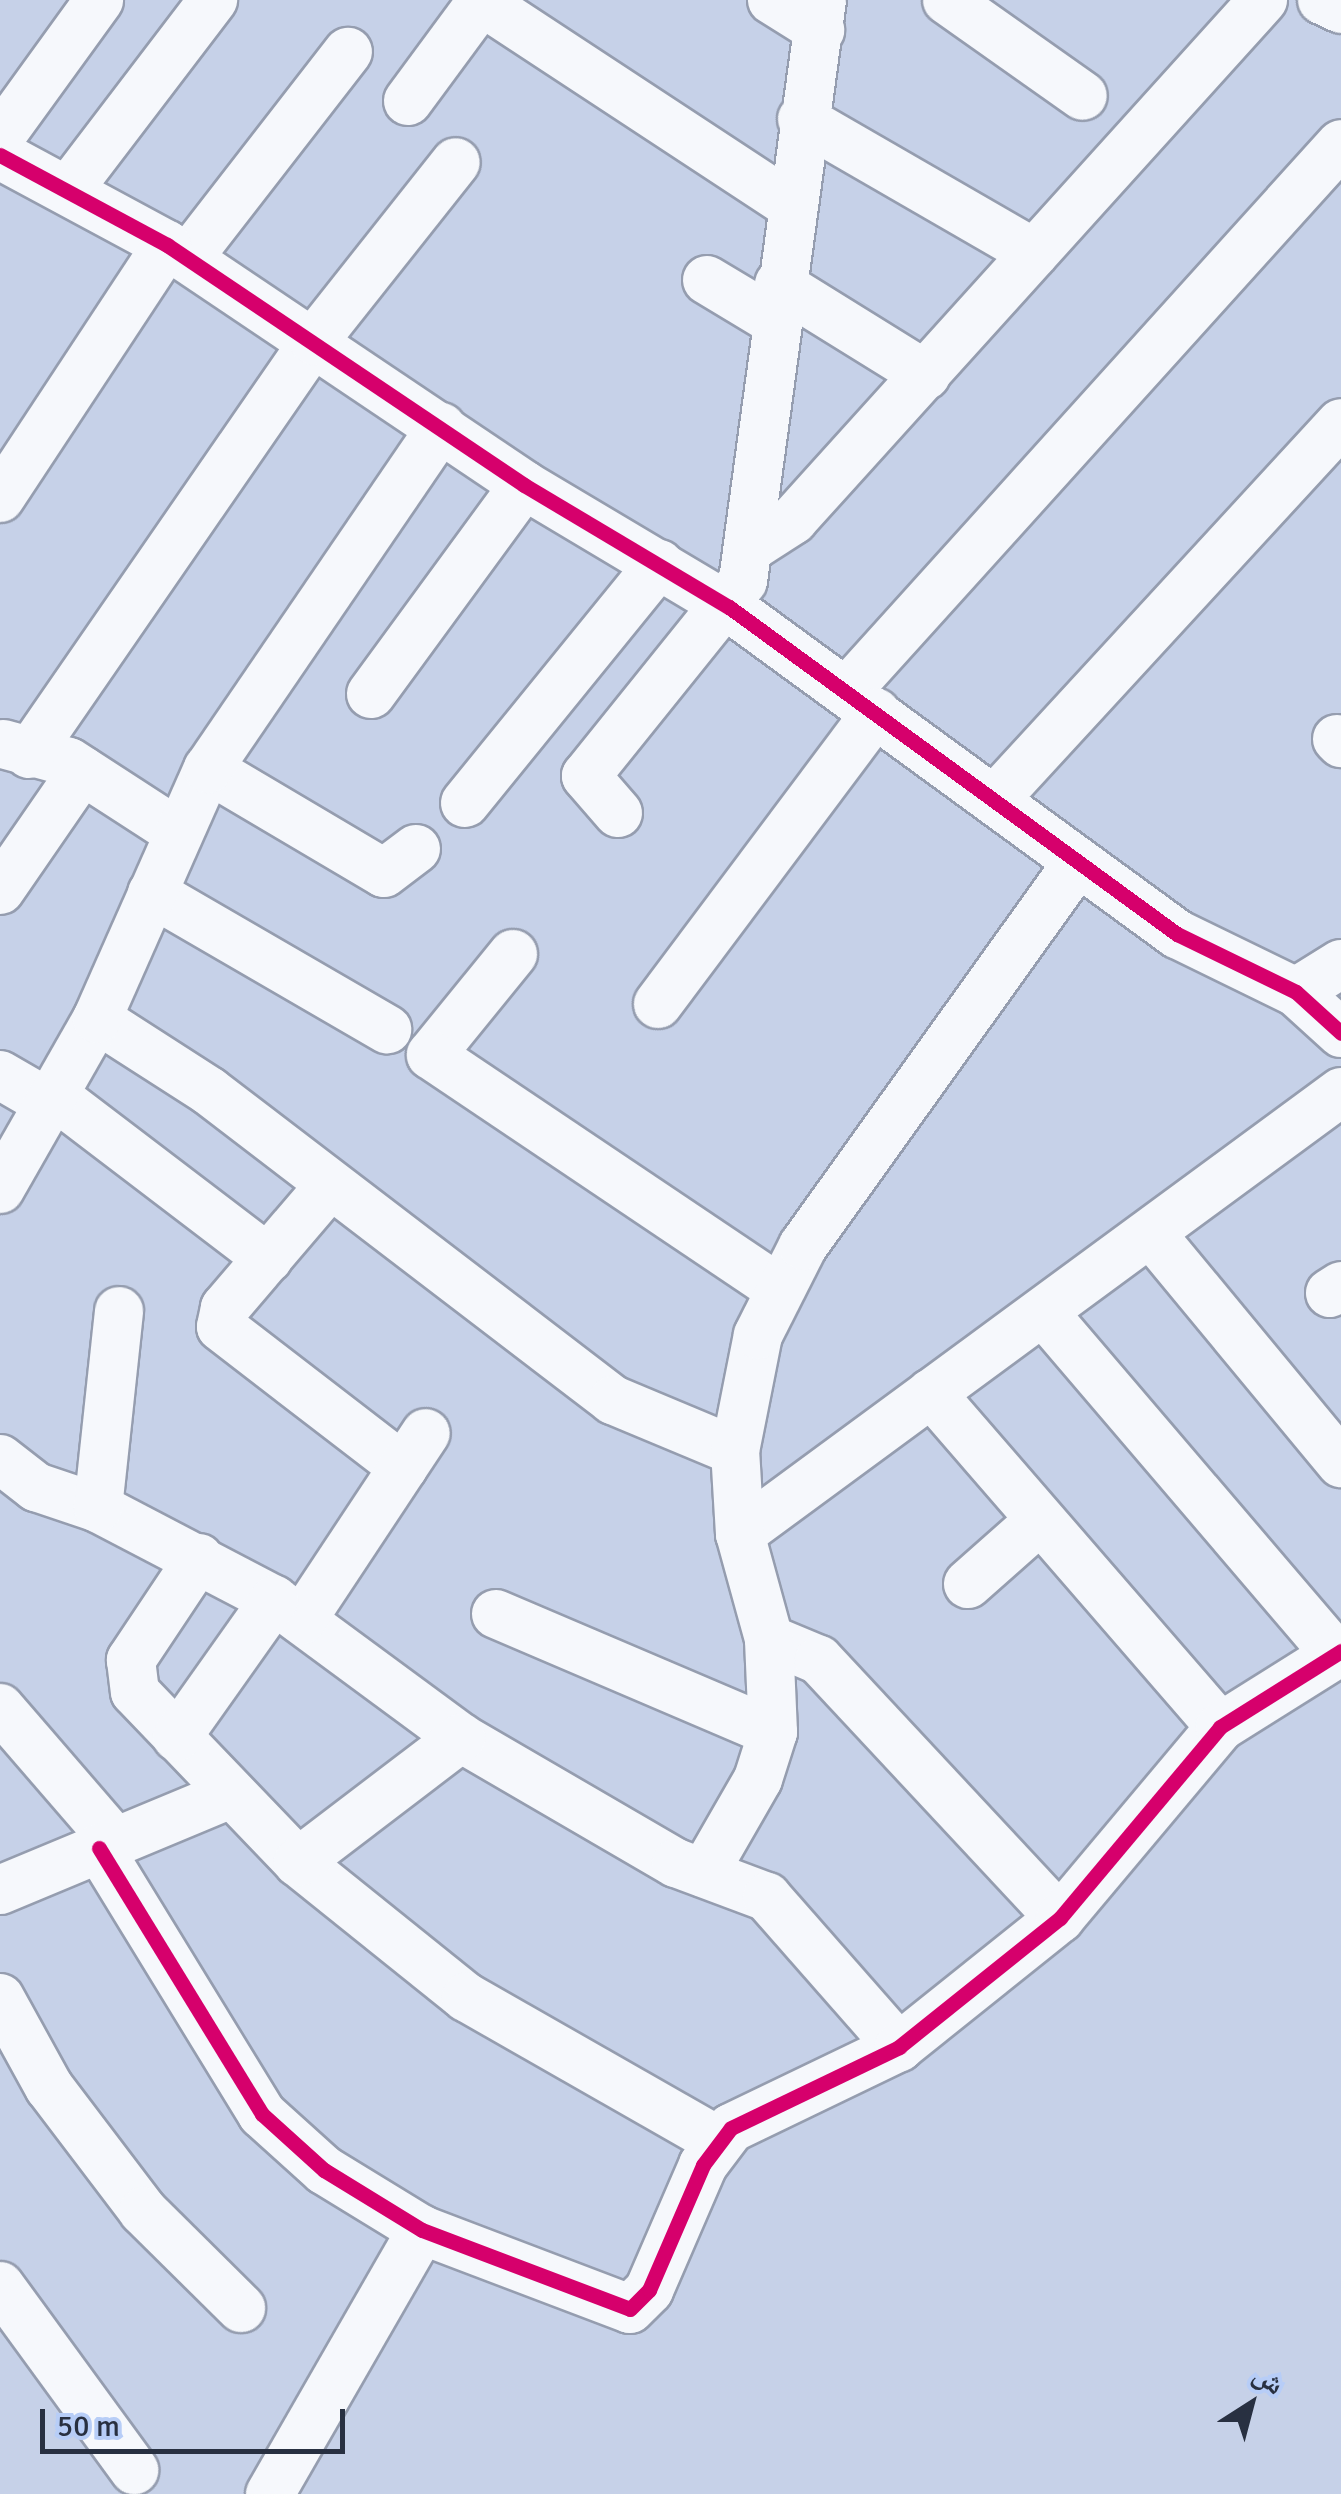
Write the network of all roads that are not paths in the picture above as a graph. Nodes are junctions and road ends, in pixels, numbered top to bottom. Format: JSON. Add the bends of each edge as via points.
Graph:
{"nodes":[{"id":1,"x":100,"y":0,"type":"edge"},
{"id":2,"x":213,"y":0,"type":"edge"},
{"id":3,"x":772,"y":0,"type":"edge"},
{"id":4,"x":947,"y":0,"type":"edge"},
{"id":5,"x":1263,"y":0,"type":"edge"},
{"id":6,"x":1322,"y":0,"type":"edge"},
{"id":7,"x":480,"y":1,"type":"edge"},
{"id":8,"x":1341,"y":9,"type":"edge"},
{"id":9,"x":821,"y":15,"type":"edge"},
{"id":10,"x":348,"y":52,"type":"dead end"},
{"id":11,"x":1083,"y":96,"type":"dead end"},
{"id":12,"x":408,"y":101,"type":"dead end"},
{"id":13,"x":802,"y":119,"type":"junction"},
{"id":14,"x":1341,"y":144,"type":"edge"},
{"id":15,"x":1,"y":154,"type":"edge"},
{"id":16,"x":456,"y":162,"type":"dead end"},
{"id":17,"x":69,"y":189,"type":"junction"},
{"id":18,"x":790,"y":204,"type":"junction"},
{"id":19,"x":178,"y":252,"type":"junction"},
{"id":20,"x":1034,"y":253,"type":"junction"},
{"id":21,"x":706,"y":280,"type":"dead end"},
{"id":22,"x":776,"y":301,"type":"junction"},
{"id":23,"x":314,"y":341,"type":"junction"},
{"id":24,"x":926,"y":375,"type":"junction"},
{"id":25,"x":1341,"y":423,"type":"edge"},
{"id":26,"x":441,"y":427,"type":"junction"},
{"id":27,"x":524,"y":485,"type":"junction"},
{"id":28,"x":0,"y":498,"type":"edge"},
{"id":29,"x":751,"y":547,"type":"junction"},
{"id":30,"x":659,"y":564,"type":"junction"},
{"id":31,"x":729,"y":607,"type":"junction"},
{"id":32,"x":371,"y":694,"type":"dead end"},
{"id":33,"x":861,"y":702,"type":"junction"},
{"id":34,"x":14,"y":748,"type":"edge"},
{"id":35,"x":208,"y":769,"type":"junction"},
{"id":36,"x":82,"y":770,"type":"junction"},
{"id":37,"x":994,"y":800,"type":"junction"},
{"id":38,"x":465,"y":803,"type":"dead end"},
{"id":39,"x":618,"y":813,"type":"dead end"},
{"id":40,"x":178,"y":832,"type":"junction"},
{"id":41,"x":416,"y":849,"type":"dead end"},
{"id":42,"x":1078,"y":862,"type":"junction"},
{"id":43,"x":0,"y":890,"type":"edge"},
{"id":44,"x":152,"y":893,"type":"junction"},
{"id":45,"x":513,"y":954,"type":"dead end"},
{"id":46,"x":1341,"y":964,"type":"edge"},
{"id":47,"x":1296,"y":992,"type":"junction"},
{"id":48,"x":658,"y":1004,"type":"dead end"},
{"id":49,"x":97,"y":1019,"type":"junction"},
{"id":50,"x":387,"y":1030,"type":"dead end"},
{"id":51,"x":1341,"y":1033,"type":"edge"},
{"id":52,"x":0,"y":1075,"type":"edge"},
{"id":53,"x":1341,"y":1092,"type":"edge"},
{"id":54,"x":53,"y":1100,"type":"junction"},
{"id":55,"x":330,"y":1185,"type":"junction"},
{"id":56,"x":0,"y":1189,"type":"edge"},
{"id":57,"x":1153,"y":1236,"type":"junction"},
{"id":58,"x":268,"y":1258,"type":"junction"},
{"id":59,"x":778,"y":1288,"type":"junction"},
{"id":60,"x":119,"y":1311,"type":"dead end"},
{"id":61,"x":1044,"y":1313,"type":"junction"},
{"id":62,"x":931,"y":1392,"type":"junction"},
{"id":63,"x":735,"y":1452,"type":"junction"},
{"id":64,"x":0,"y":1459,"type":"edge"},
{"id":65,"x":1341,"y":1463,"type":"edge"},
{"id":66,"x":98,"y":1508,"type":"junction"},
{"id":67,"x":1037,"y":1523,"type":"junction"},
{"id":68,"x":740,"y":1534,"type":"junction"},
{"id":69,"x":199,"y":1558,"type":"junction"},
{"id":70,"x":968,"y":1584,"type":"dead end"},
{"id":71,"x":288,"y":1610,"type":"junction"},
{"id":72,"x":496,"y":1614,"type":"dead end"},
{"id":73,"x":769,"y":1639,"type":"junction"},
{"id":74,"x":1338,"y":1652,"type":"edge"},
{"id":75,"x":0,"y":1708,"type":"edge"},
{"id":76,"x":1220,"y":1728,"type":"junction"},
{"id":77,"x":773,"y":1732,"type":"junction"},
{"id":78,"x":177,"y":1737,"type":"junction"},
{"id":79,"x":461,"y":1738,"type":"junction"},
{"id":80,"x":228,"y":1795,"type":"junction"},
{"id":81,"x":107,"y":1844,"type":"junction"},
{"id":82,"x":298,"y":1862,"type":"junction"},
{"id":83,"x":704,"y":1872,"type":"junction"},
{"id":84,"x":0,"y":1890,"type":"edge"},
{"id":85,"x":1060,"y":1918,"type":"junction"},
{"id":86,"x":0,"y":1998,"type":"edge"},
{"id":87,"x":899,"y":2047,"type":"junction"},
{"id":88,"x":718,"y":2141,"type":"junction"},
{"id":89,"x":422,"y":2230,"type":"junction"},
{"id":90,"x":0,"y":2286,"type":"edge"},
{"id":91,"x":241,"y":2308,"type":"dead end"},
{"id":92,"x":134,"y":2470,"type":"dead end"},
{"id":93,"x":270,"y":2494,"type":"edge"}],
"edges":[{"from":1,"to":15,"type":"street"},
{"from":2,"to":17,"type":"street"},
{"from":3,"to":9,"type":"street"},
{"from":4,"to":11,"type":"street"},
{"from":5,"to":20,"type":"street"},
{"from":6,"to":8,"type":"street"},
{"from":7,"to":12,"type":"street"},
{"from":7,"to":18,"type":"street"},
{"from":9,"to":13,"type":"street"},
{"from":10,"to":19,"type":"street"},
{"from":13,"to":18,"type":"street"},
{"from":13,"to":20,"type":"street"},
{"from":14,"to":33,"type":"street"},
{"from":15,"to":17,"type":"street"},
{"from":16,"to":23,"type":"street"},
{"from":17,"to":19,"type":"street"},
{"from":18,"to":22,"type":"street"},
{"from":19,"to":23,"type":"street"},
{"from":19,"to":28,"type":"street"},
{"from":20,"to":24,"type":"street"},
{"from":21,"to":22,"type":"street"},
{"from":22,"to":24,"type":"street"},
{"from":22,"to":29,"type":"street"},
{"from":23,"to":26,"type":"street"},
{"from":23,"to":34,"type":"street"},
{"from":24,"to":29,"type":"street","via":[[793,520]]},
{"from":25,"to":37,"type":"street"},
{"from":26,"to":27,"type":"street"},
{"from":26,"to":35,"type":"street"},
{"from":27,"to":30,"type":"street"},
{"from":27,"to":32,"type":"street"},
{"from":29,"to":31,"type":"street"},
{"from":30,"to":31,"type":"street"},
{"from":30,"to":38,"type":"street"},
{"from":31,"to":33,"type":"street"},
{"from":31,"to":39,"type":"street","via":[[586,776]]},
{"from":33,"to":37,"type":"street"},
{"from":33,"to":48,"type":"street"},
{"from":34,"to":36,"type":"street"},
{"from":35,"to":40,"type":"street"},
{"from":35,"to":41,"type":"street","via":[[388,875]]},
{"from":36,"to":40,"type":"street"},
{"from":36,"to":43,"type":"street"},
{"from":37,"to":42,"type":"street"},
{"from":40,"to":44,"type":"street"},
{"from":42,"to":47,"type":"street","via":[[1177,934]]},
{"from":42,"to":59,"type":"street"},
{"from":44,"to":49,"type":"street"},
{"from":44,"to":50,"type":"street"},
{"from":45,"to":59,"type":"street","via":[[431,1055]]},
{"from":46,"to":47,"type":"street"},
{"from":47,"to":51,"type":"street"},
{"from":49,"to":54,"type":"street"},
{"from":49,"to":55,"type":"street"},
{"from":52,"to":54,"type":"street"},
{"from":53,"to":57,"type":"street"},
{"from":54,"to":56,"type":"street"},
{"from":54,"to":58,"type":"street"},
{"from":55,"to":58,"type":"street"},
{"from":55,"to":63,"type":"street","via":[[612,1400]]},
{"from":57,"to":61,"type":"street"},
{"from":57,"to":65,"type":"street"},
{"from":58,"to":71,"type":"street","via":[[225,1308],[221,1328],[415,1450]]},
{"from":59,"to":63,"type":"street","via":[[744,1385]]},
{"from":60,"to":66,"type":"street"},
{"from":61,"to":62,"type":"street"},
{"from":61,"to":74,"type":"street"},
{"from":62,"to":67,"type":"street"},
{"from":62,"to":68,"type":"street"},
{"from":63,"to":68,"type":"street"},
{"from":64,"to":66,"type":"street","via":[[36,1487]]},
{"from":66,"to":69,"type":"street"},
{"from":67,"to":70,"type":"street"},
{"from":67,"to":76,"type":"street"},
{"from":68,"to":73,"type":"street"},
{"from":69,"to":71,"type":"street"},
{"from":69,"to":78,"type":"street","via":[[128,1670]]},
{"from":71,"to":78,"type":"street"},
{"from":71,"to":79,"type":"street"},
{"from":72,"to":77,"type":"street"},
{"from":73,"to":77,"type":"street"},
{"from":73,"to":85,"type":"street","via":[[819,1660]]},
{"from":74,"to":76,"type":"street"},
{"from":75,"to":81,"type":"street"},
{"from":76,"to":85,"type":"street"},
{"from":77,"to":83,"type":"street","via":[[758,1779]]},
{"from":78,"to":80,"type":"street"},
{"from":79,"to":82,"type":"street"},
{"from":79,"to":83,"type":"street"},
{"from":80,"to":81,"type":"street"},
{"from":80,"to":82,"type":"street"},
{"from":81,"to":84,"type":"street"},
{"from":81,"to":89,"type":"street","via":[[262,2114],[324,2170]]},
{"from":82,"to":88,"type":"street","via":[[518,2034]]},
{"from":83,"to":87,"type":"street","via":[[768,1897]]},
{"from":85,"to":87,"type":"street"},
{"from":86,"to":91,"type":"street","via":[[49,2087],[143,2211]]},
{"from":87,"to":88,"type":"street"},
{"from":88,"to":89,"type":"street","via":[[649,2290],[630,2309]]},
{"from":89,"to":93,"type":"street"},
{"from":90,"to":92,"type":"street"}]}
